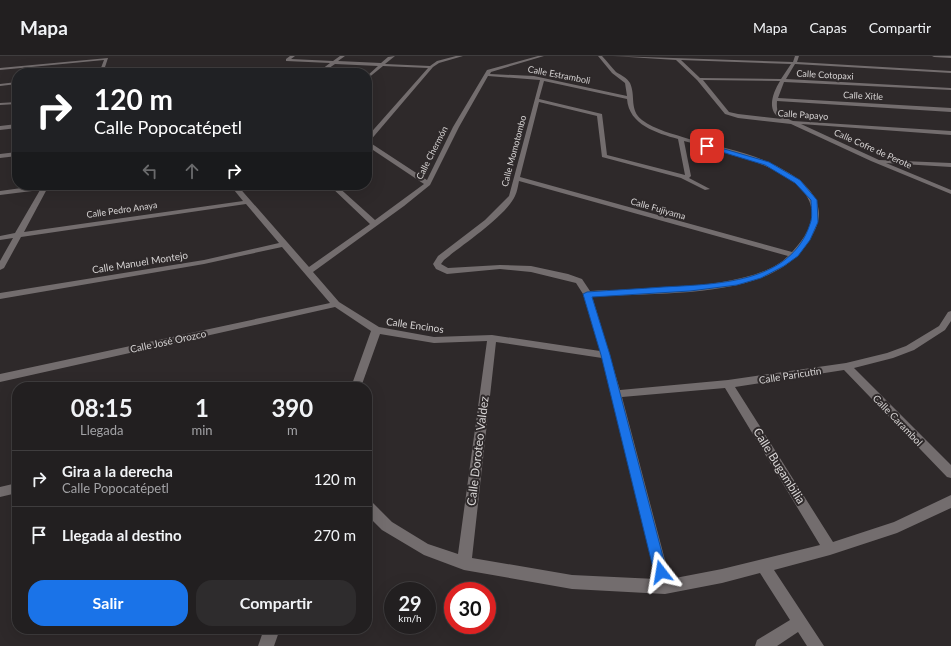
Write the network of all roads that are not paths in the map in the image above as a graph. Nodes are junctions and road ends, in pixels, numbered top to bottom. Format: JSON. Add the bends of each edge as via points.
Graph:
{"nodes":[{"id":1,"x":293,"y":56,"type":"edge"},
{"id":2,"x":343,"y":56,"type":"edge"},
{"id":3,"x":393,"y":56,"type":"edge"},
{"id":4,"x":461,"y":56,"type":"edge"},
{"id":5,"x":542,"y":56,"type":"edge"},
{"id":6,"x":600,"y":56,"type":"edge"},
{"id":7,"x":615,"y":56,"type":"edge"},
{"id":8,"x":797,"y":56,"type":"edge"},
{"id":9,"x":934,"y":56,"type":"edge"},
{"id":10,"x":951,"y":57,"type":"edge"},
{"id":11,"x":678,"y":59,"type":"junction"},
{"id":12,"x":333,"y":63,"type":"junction"},
{"id":13,"x":794,"y":63,"type":"junction"},
{"id":14,"x":381,"y":65,"type":"junction"},
{"id":15,"x":431,"y":67,"type":"junction"},
{"id":16,"x":103,"y":68,"type":"edge"},
{"id":17,"x":326,"y":68,"type":"edge"},
{"id":18,"x":0,"y":69,"type":"edge"},
{"id":19,"x":951,"y":72,"type":"edge"},
{"id":20,"x":372,"y":73,"type":"edge"},
{"id":21,"x":486,"y":75,"type":"junction"},
{"id":22,"x":542,"y":78,"type":"junction"},
{"id":23,"x":699,"y":80,"type":"junction"},
{"id":24,"x":781,"y":80,"type":"junction"},
{"id":25,"x":12,"y":84,"type":"edge"},
{"id":26,"x":0,"y":85,"type":"edge"},
{"id":27,"x":951,"y":90,"type":"edge"},
{"id":28,"x":629,"y":98,"type":"junction"},
{"id":29,"x":774,"y":99,"type":"junction"},
{"id":30,"x":537,"y":100,"type":"junction"},
{"id":31,"x":12,"y":103,"type":"edge"},
{"id":32,"x":0,"y":104,"type":"edge"},
{"id":33,"x":951,"y":110,"type":"edge"},
{"id":34,"x":791,"y":122,"type":"junction"},
{"id":35,"x":12,"y":127,"type":"edge"},
{"id":36,"x":0,"y":128,"type":"edge"},
{"id":37,"x":951,"y":133,"type":"edge"},
{"id":38,"x":372,"y":136,"type":"edge"},
{"id":39,"x":681,"y":139,"type":"junction"},
{"id":40,"x":372,"y":145,"type":"edge"},
{"id":41,"x":12,"y":155,"type":"edge"},
{"id":42,"x":0,"y":156,"type":"edge"},
{"id":43,"x":873,"y":160,"type":"junction"},
{"id":44,"x":951,"y":165,"type":"edge"},
{"id":45,"x":684,"y":177,"type":"junction"},
{"id":46,"x":516,"y":178,"type":"junction"},
{"id":47,"x":428,"y":184,"type":"junction"},
{"id":48,"x":707,"y":188,"type":"dead end"},
{"id":49,"x":19,"y":190,"type":"edge"},
{"id":50,"x":43,"y":190,"type":"edge"},
{"id":51,"x":237,"y":190,"type":"edge"},
{"id":52,"x":338,"y":190,"type":"edge"},
{"id":53,"x":0,"y":193,"type":"edge"},
{"id":54,"x":950,"y":194,"type":"edge"},
{"id":55,"x":247,"y":202,"type":"junction"},
{"id":56,"x":375,"y":224,"type":"junction"},
{"id":57,"x":18,"y":235,"type":"junction"},
{"id":58,"x":0,"y":238,"type":"edge"},
{"id":59,"x":283,"y":244,"type":"junction"},
{"id":60,"x":795,"y":255,"type":"junction"},
{"id":61,"x":0,"y":268,"type":"edge"},
{"id":62,"x":307,"y":272,"type":"junction"},
{"id":63,"x":587,"y":294,"type":"junction"},
{"id":64,"x":0,"y":296,"type":"edge"},
{"id":65,"x":336,"y":304,"type":"junction"},
{"id":66,"x":951,"y":314,"type":"edge"},
{"id":67,"x":376,"y":330,"type":"junction"},
{"id":68,"x":492,"y":338,"type":"junction"},
{"id":69,"x":606,"y":355,"type":"junction"},
{"id":70,"x":846,"y":366,"type":"junction"},
{"id":71,"x":0,"y":378,"type":"edge"},
{"id":72,"x":358,"y":382,"type":"edge"},
{"id":73,"x":728,"y":384,"type":"junction"},
{"id":74,"x":614,"y":394,"type":"junction"},
{"id":75,"x":951,"y":473,"type":"edge"},
{"id":76,"x":12,"y":489,"type":"edge"},
{"id":77,"x":0,"y":492,"type":"edge"},
{"id":78,"x":951,"y":501,"type":"edge"},
{"id":79,"x":372,"y":511,"type":"edge"},
{"id":80,"x":830,"y":549,"type":"junction"},
{"id":81,"x":464,"y":563,"type":"junction"},
{"id":82,"x":763,"y":566,"type":"junction"},
{"id":83,"x":665,"y":587,"type":"junction"},
{"id":84,"x":800,"y":622,"type":"junction"},
{"id":85,"x":270,"y":634,"type":"edge"},
{"id":86,"x":266,"y":646,"type":"edge"},
{"id":87,"x":763,"y":646,"type":"edge"},
{"id":88,"x":816,"y":646,"type":"edge"}],
"edges":[{"from":1,"to":12,"type":"street","via":[[287,60]]},
{"from":2,"to":12,"type":"street"},
{"from":3,"to":14,"type":"street"},
{"from":4,"to":15,"type":"street","via":[[438,62]]},
{"from":5,"to":21,"type":"street","via":[[492,70]]},
{"from":6,"to":28,"type":"street","via":[[625,79]]},
{"from":7,"to":11,"type":"street"},
{"from":8,"to":13,"type":"street"},
{"from":9,"to":10,"type":"street"},
{"from":11,"to":13,"type":"street"},
{"from":11,"to":23,"type":"street","name":"Calle Papayo"},
{"from":12,"to":14,"type":"street"},
{"from":12,"to":17,"type":"street"},
{"from":13,"to":19,"type":"street"},
{"from":13,"to":24,"type":"street"},
{"from":14,"to":15,"type":"street"},
{"from":14,"to":20,"type":"street"},
{"from":15,"to":38,"type":"street"},
{"from":16,"to":18,"type":"street","via":[[107,59]]},
{"from":21,"to":22,"type":"street","name":"Calle Estramboli"},
{"from":21,"to":47,"type":"street","name":"Calle Chermón","via":[[456,127]]},
{"from":22,"to":28,"type":"street","name":"Calle Estramboli"},
{"from":22,"to":30,"type":"street","name":"Calle Momotombo"},
{"from":23,"to":24,"type":"street","name":"Calle Cotopaxi"},
{"from":23,"to":34,"type":"street","name":"Calle Papayo","via":[[731,115]]},
{"from":24,"to":27,"type":"street","name":"Calle Cotopaxi"},
{"from":24,"to":29,"type":"street"},
{"from":25,"to":26,"type":"street"},
{"from":28,"to":39,"type":"street","via":[[634,115],[640,121]]},
{"from":29,"to":33,"type":"street","name":"Calle Xitle"},
{"from":29,"to":34,"type":"street","name":"Calle Cofre de Perote","via":[[774,110],[777,115]]},
{"from":30,"to":45,"type":"street","via":[[600,115],[604,156]]},
{"from":30,"to":46,"type":"street","name":"Calle Momotombo"},
{"from":31,"to":32,"type":"street"},
{"from":34,"to":37,"type":"street","name":"Calle Papayo"},
{"from":34,"to":43,"type":"street","name":"Calle Cofre de Perote"},
{"from":35,"to":36,"type":"street"},
{"from":39,"to":45,"type":"street","via":[[688,176]]},
{"from":39,"to":60,"type":"street","via":[[767,164],[797,182],[808,192],[814,200],[814,222],[808,238]]},
{"from":40,"to":47,"type":"street"},
{"from":41,"to":42,"type":"street"},
{"from":43,"to":44,"type":"street"},
{"from":43,"to":54,"type":"street","name":"Calle Cofre de Perote"},
{"from":45,"to":48,"type":"street"},
{"from":46,"to":60,"type":"street","name":"Calle Fujiyama"},
{"from":46,"to":63,"type":"street","name":"Calle Momotombo","via":[[512,196],[505,205],[437,264],[447,271],[500,267],[531,269],[579,281]]},
{"from":47,"to":56,"type":"street","name":"Calle Chermón"},
{"from":49,"to":53,"type":"street"},
{"from":50,"to":57,"type":"street"},
{"from":51,"to":55,"type":"street","name":"Calle Encinos"},
{"from":52,"to":56,"type":"street"},
{"from":55,"to":57,"type":"street","name":"Calle Pedro Anaya"},
{"from":55,"to":59,"type":"street","name":"Calle Encinos"},
{"from":56,"to":62,"type":"street","name":"Calle Chermón"},
{"from":57,"to":58,"type":"street","name":"Calle Pedro Anaya"},
{"from":57,"to":61,"type":"street"},
{"from":59,"to":62,"type":"street","name":"Calle Encinos"},
{"from":59,"to":64,"type":"street","name":"Calle Manuel Montejo","via":[[204,262]]},
{"from":60,"to":63,"type":"street","via":[[759,277],[734,284]]},
{"from":62,"to":65,"type":"street","name":"Calle Encinos"},
{"from":63,"to":69,"type":"street"},
{"from":65,"to":67,"type":"street","name":"Calle Encinos"},
{"from":65,"to":71,"type":"street","name":"Calle José Orozco"},
{"from":66,"to":70,"type":"street","name":"Calle Paricutín","via":[[942,328],[910,348],[889,356]]},
{"from":67,"to":68,"type":"street","name":"Calle Encinos","via":[[434,340]]},
{"from":67,"to":72,"type":"street"},
{"from":68,"to":69,"type":"street","name":"Calle Encinos"},
{"from":68,"to":81,"type":"street","name":"Calle Doroteo Valdez"},
{"from":69,"to":74,"type":"street"},
{"from":70,"to":73,"type":"street","name":"Calle Paricutín"},
{"from":70,"to":75,"type":"street","name":"Calle Carambol"},
{"from":73,"to":74,"type":"street","name":"Calle Paricutín"},
{"from":73,"to":80,"type":"street","name":"Calle Bugambilia"},
{"from":74,"to":83,"type":"street"},
{"from":76,"to":77,"type":"street"},
{"from":78,"to":80,"type":"street","via":[[897,527]]},
{"from":79,"to":81,"type":"street","via":[[388,526],[424,549]]},
{"from":80,"to":82,"type":"street"},
{"from":81,"to":83,"type":"street","via":[[572,582]]},
{"from":82,"to":83,"type":"street"},
{"from":82,"to":84,"type":"street"},
{"from":84,"to":87,"type":"street"},
{"from":84,"to":88,"type":"street"},
{"from":85,"to":86,"type":"street"}]}
